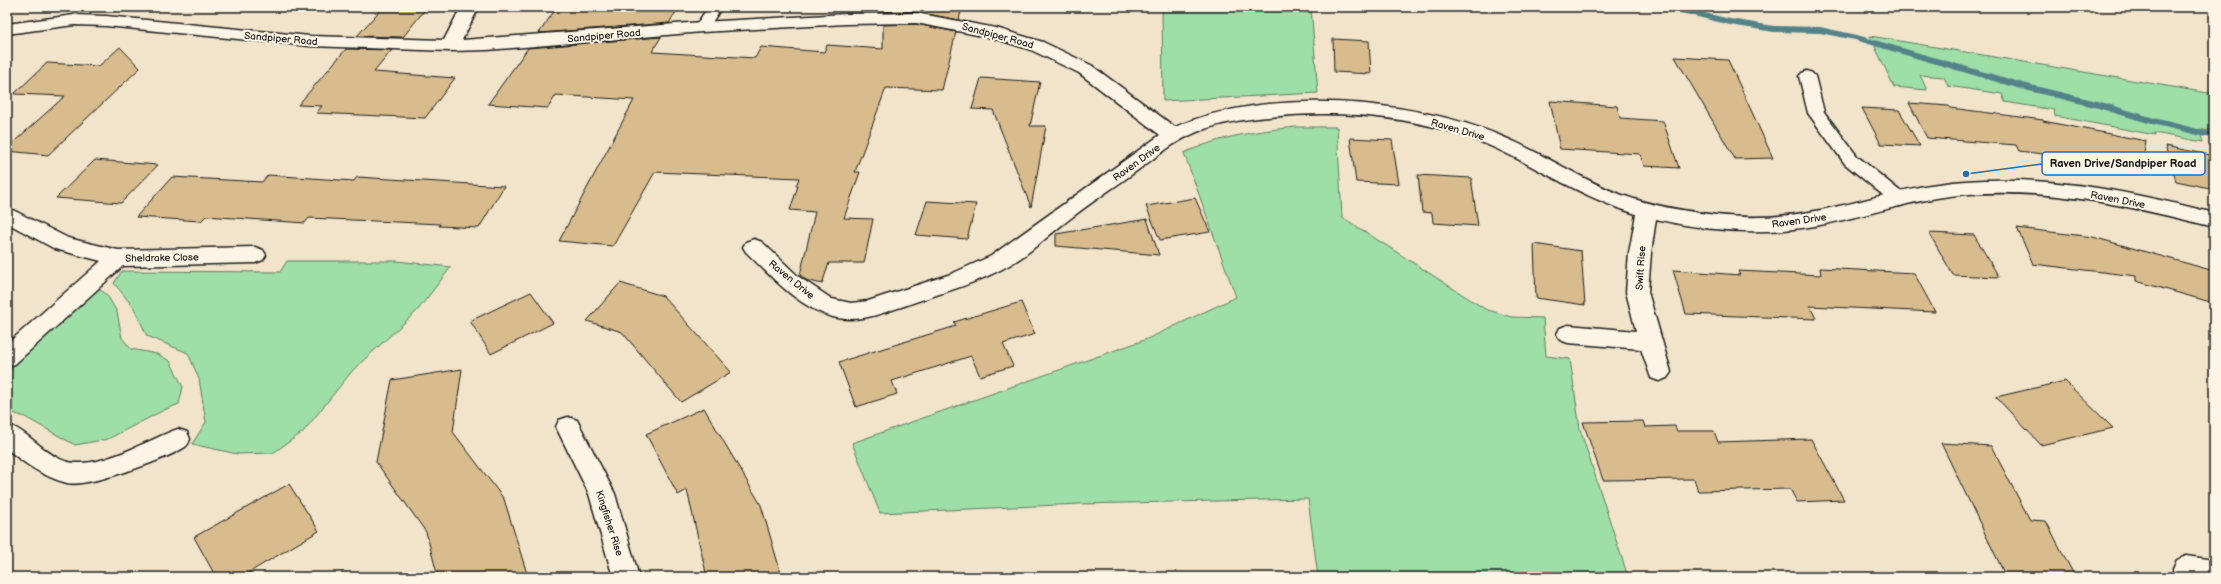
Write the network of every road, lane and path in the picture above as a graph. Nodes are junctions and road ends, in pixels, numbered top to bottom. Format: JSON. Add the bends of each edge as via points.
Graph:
{"nodes":[{"id":1,"x":121,"y":7,"type":"edge"},
{"id":2,"x":470,"y":7,"type":"edge"},
{"id":3,"x":715,"y":7,"type":"edge"},
{"id":4,"x":106,"y":21,"type":"junction"},
{"id":5,"x":702,"y":28,"type":"junction"},
{"id":6,"x":7,"y":29,"type":"edge"},
{"id":7,"x":450,"y":46,"type":"junction"},
{"id":8,"x":1807,"y":76,"type":"dead end"},
{"id":9,"x":1173,"y":135,"type":"junction"},
{"id":10,"x":1900,"y":200,"type":"junction"},
{"id":11,"x":1648,"y":210,"type":"junction"},
{"id":12,"x":7,"y":214,"type":"edge"},
{"id":13,"x":2214,"y":220,"type":"edge"},
{"id":14,"x":754,"y":247,"type":"dead end"},
{"id":15,"x":255,"y":255,"type":"dead end"},
{"id":16,"x":118,"y":258,"type":"junction"},
{"id":17,"x":1568,"y":334,"type":"dead end"},
{"id":18,"x":1651,"y":341,"type":"junction"},
{"id":19,"x":7,"y":358,"type":"edge"},
{"id":20,"x":1659,"y":372,"type":"dead end"},
{"id":21,"x":568,"y":427,"type":"dead end"},
{"id":22,"x":7,"y":434,"type":"edge"},
{"id":23,"x":178,"y":439,"type":"dead end"},
{"id":24,"x":2214,"y":572,"type":"edge"},
{"id":25,"x":626,"y":577,"type":"edge"},
{"id":26,"x":2187,"y":577,"type":"edge"}],
"edges":[{"from":1,"to":4,"type":"street"},
{"from":2,"to":7,"type":"street"},
{"from":3,"to":5,"type":"lane"},
{"from":4,"to":6,"type":"street","name":"Sandpiper Road","via":[[66,21]]},
{"from":4,"to":7,"type":"street","name":"Sandpiper Road","via":[[310,40]]},
{"from":5,"to":7,"type":"street","name":"Sandpiper Road"},
{"from":5,"to":9,"type":"street","name":"Sandpiper Road","via":[[846,19],[916,18],[996,33],[1037,46],[1085,70]]},
{"from":8,"to":10,"type":"lane","via":[[1816,114],[1851,160]]},
{"from":9,"to":11,"type":"street","name":"Raven Drive","via":[[1200,124],[1278,110],[1333,108],[1390,113],[1438,122],[1489,138],[1549,166],[1598,193]]},
{"from":9,"to":14,"type":"street","name":"Raven Drive","via":[[1056,218],[1010,255],[975,275],[851,313],[829,308],[800,288]]},
{"from":10,"to":11,"type":"street","name":"Raven Drive","via":[[1778,224],[1737,225]]},
{"from":10,"to":13,"type":"street","name":"Raven Drive","via":[[1973,186],[2034,187],[2099,195]]},
{"from":11,"to":18,"type":"street","name":"Swift Rise","via":[[1640,253],[1638,292]]},
{"from":12,"to":16,"type":"street","name":"Sheldrake Close","via":[[62,244]]},
{"from":15,"to":16,"type":"street","name":"Sheldrake Close"},
{"from":16,"to":19,"type":"street"},
{"from":17,"to":18,"type":"street"},
{"from":18,"to":20,"type":"street","name":"Swift Rise"},
{"from":21,"to":25,"type":"street","name":"Kingfisher Rise","via":[[602,494]]},
{"from":22,"to":23,"type":"street","via":[[35,459],[70,474],[103,470]]},
{"from":24,"to":26,"type":"street","via":[[2186,568]]}]}
